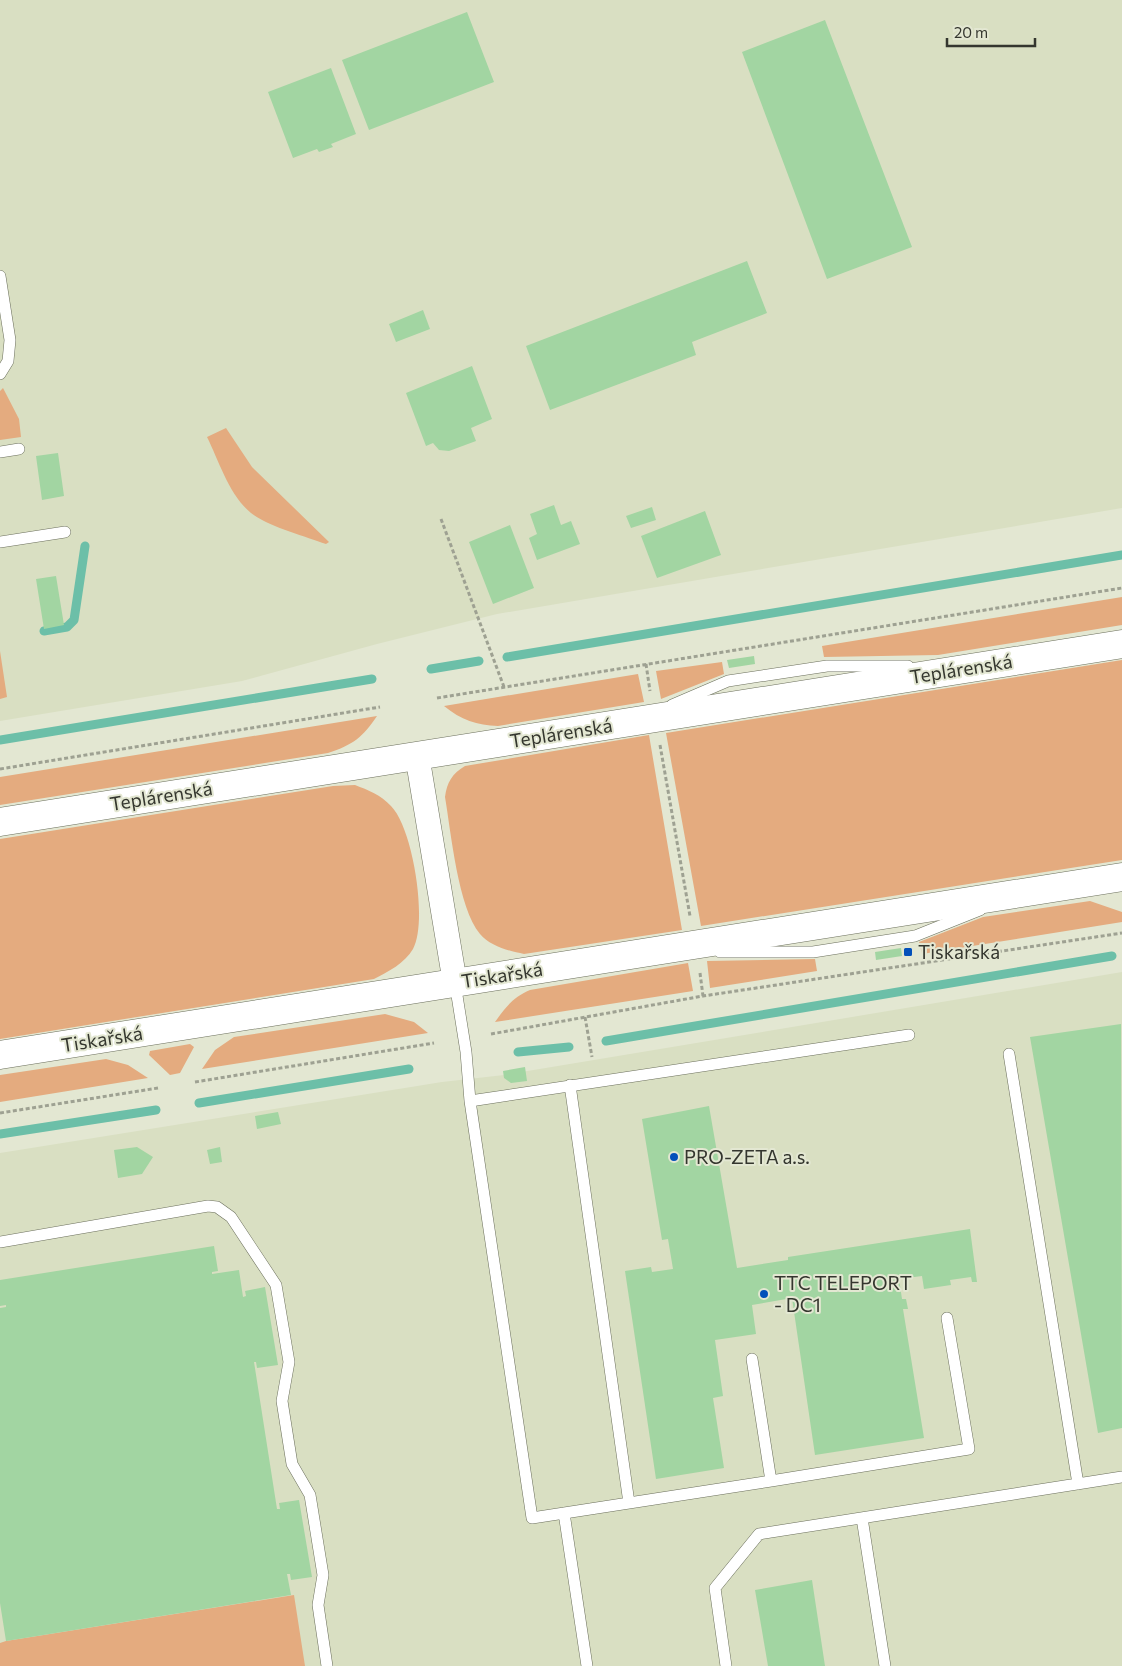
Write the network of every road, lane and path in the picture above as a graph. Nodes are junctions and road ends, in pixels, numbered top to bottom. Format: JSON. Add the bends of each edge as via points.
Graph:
{"nodes":[{"id":1,"x":0,"y":276,"type":"edge"},
{"id":2,"x":0,"y":374,"type":"edge"},
{"id":3,"x":19,"y":449,"type":"dead end"},
{"id":4,"x":0,"y":452,"type":"edge"},
{"id":5,"x":441,"y":519,"type":"dead end"},
{"id":6,"x":65,"y":532,"type":"dead end"},
{"id":7,"x":0,"y":542,"type":"edge"},
{"id":8,"x":1122,"y":588,"type":"edge"},
{"id":9,"x":1122,"y":644,"type":"edge"},
{"id":10,"x":646,"y":664,"type":"junction"},
{"id":11,"x":504,"y":687,"type":"junction"},
{"id":12,"x":437,"y":698,"type":"dead end"},
{"id":13,"x":652,"y":700,"type":"dead end"},
{"id":14,"x":380,"y":707,"type":"dead end"},
{"id":15,"x":658,"y":735,"type":"dead end"},
{"id":16,"x":417,"y":755,"type":"junction"},
{"id":17,"x":0,"y":769,"type":"edge"},
{"id":18,"x":0,"y":822,"type":"edge"},
{"id":19,"x":1122,"y":877,"type":"edge"},
{"id":20,"x":690,"y":918,"type":"dead end"},
{"id":21,"x":1122,"y":933,"type":"edge"},
{"id":22,"x":871,"y":962,"type":"dead end"},
{"id":23,"x":873,"y":970,"type":"junction"},
{"id":24,"x":699,"y":971,"type":"dead end"},
{"id":25,"x":455,"y":983,"type":"junction"},
{"id":26,"x":703,"y":996,"type":"junction"},
{"id":27,"x":586,"y":1017,"type":"junction"},
{"id":28,"x":491,"y":1034,"type":"dead end"},
{"id":29,"x":909,"y":1035,"type":"dead end"},
{"id":30,"x":434,"y":1043,"type":"dead end"},
{"id":31,"x":1008,"y":1054,"type":"dead end"},
{"id":32,"x":0,"y":1056,"type":"edge"},
{"id":33,"x":592,"y":1057,"type":"dead end"},
{"id":34,"x":195,"y":1082,"type":"dead end"},
{"id":35,"x":570,"y":1085,"type":"junction"},
{"id":36,"x":158,"y":1088,"type":"dead end"},
{"id":37,"x":470,"y":1101,"type":"junction"},
{"id":38,"x":0,"y":1113,"type":"edge"},
{"id":39,"x":0,"y":1242,"type":"edge"},
{"id":40,"x":947,"y":1318,"type":"dead end"},
{"id":41,"x":752,"y":1359,"type":"dead end"},
{"id":42,"x":1122,"y":1476,"type":"edge"},
{"id":43,"x":771,"y":1482,"type":"junction"},
{"id":44,"x":1078,"y":1484,"type":"junction"},
{"id":45,"x":629,"y":1503,"type":"junction"},
{"id":46,"x":564,"y":1513,"type":"junction"},
{"id":47,"x":862,"y":1518,"type":"junction"},
{"id":48,"x":327,"y":1666,"type":"edge"},
{"id":49,"x":587,"y":1666,"type":"edge"},
{"id":50,"x":726,"y":1666,"type":"edge"},
{"id":51,"x":885,"y":1666,"type":"edge"}],
"edges":[{"from":1,"to":2,"type":"lane","via":[[10,340],[8,361]]},
{"from":3,"to":4,"type":"lane"},
{"from":5,"to":11,"type":"path"},
{"from":6,"to":7,"type":"lane"},
{"from":8,"to":10,"type":"path"},
{"from":9,"to":16,"type":"street","name":"Teplárenská"},
{"from":10,"to":11,"type":"path"},
{"from":10,"to":13,"type":"path"},
{"from":11,"to":12,"type":"path"},
{"from":14,"to":17,"type":"path"},
{"from":15,"to":20,"type":"path"},
{"from":16,"to":18,"type":"street","name":"Teplárenská"},
{"from":16,"to":25,"type":"street"},
{"from":19,"to":25,"type":"street","name":"Tiskařská"},
{"from":21,"to":23,"type":"path"},
{"from":22,"to":23,"type":"path"},
{"from":23,"to":26,"type":"path"},
{"from":24,"to":26,"type":"path"},
{"from":25,"to":32,"type":"street","name":"Tiskařská"},
{"from":25,"to":37,"type":"lane"},
{"from":26,"to":27,"type":"path"},
{"from":27,"to":28,"type":"path"},
{"from":27,"to":33,"type":"path"},
{"from":29,"to":35,"type":"lane"},
{"from":30,"to":34,"type":"path"},
{"from":31,"to":44,"type":"lane"},
{"from":35,"to":37,"type":"lane"},
{"from":35,"to":45,"type":"lane"},
{"from":36,"to":38,"type":"path"},
{"from":37,"to":46,"type":"lane","via":[[532,1518]]},
{"from":39,"to":48,"type":"lane","via":[[208,1206],[217,1207],[231,1217],[276,1285],[289,1362],[282,1401],[292,1464],[310,1495],[323,1575],[318,1605]]},
{"from":40,"to":43,"type":"lane","via":[[969,1449]]},
{"from":41,"to":43,"type":"lane"},
{"from":42,"to":44,"type":"lane"},
{"from":43,"to":45,"type":"lane"},
{"from":44,"to":47,"type":"lane"},
{"from":45,"to":46,"type":"lane"},
{"from":46,"to":49,"type":"lane"},
{"from":47,"to":50,"type":"lane","via":[[760,1534],[714,1588]]},
{"from":47,"to":51,"type":"lane"}]}
